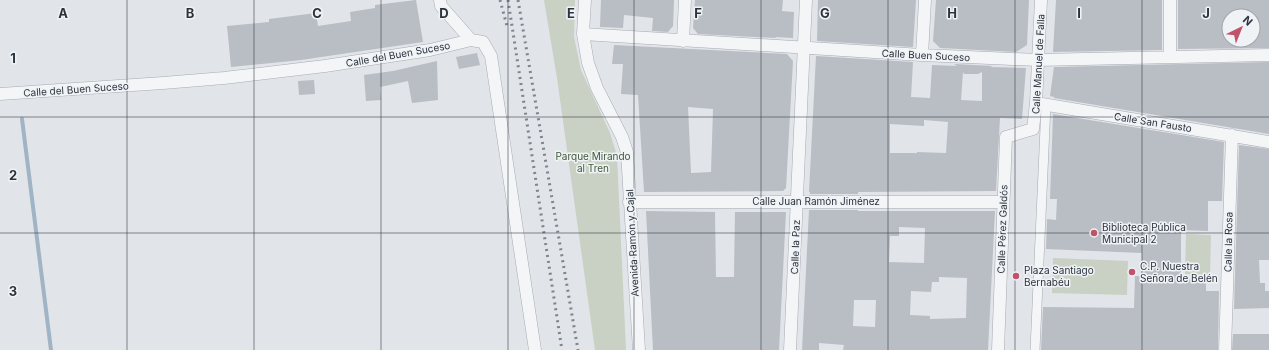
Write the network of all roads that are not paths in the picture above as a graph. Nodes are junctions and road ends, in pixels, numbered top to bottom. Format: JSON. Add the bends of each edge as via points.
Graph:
{"nodes":[{"id":1,"x":440,"y":0,"type":"edge"},
{"id":2,"x":585,"y":0,"type":"edge"},
{"id":3,"x":685,"y":0,"type":"edge"},
{"id":4,"x":806,"y":0,"type":"edge"},
{"id":5,"x":925,"y":0,"type":"edge"},
{"id":6,"x":1041,"y":0,"type":"edge"},
{"id":7,"x":1170,"y":0,"type":"edge"},
{"id":8,"x":583,"y":34,"type":"junction"},
{"id":9,"x":471,"y":40,"type":"junction"},
{"id":10,"x":683,"y":41,"type":"junction"},
{"id":11,"x":804,"y":48,"type":"junction"},
{"id":12,"x":922,"y":55,"type":"junction"},
{"id":13,"x":1269,"y":55,"type":"edge"},
{"id":14,"x":1170,"y":57,"type":"junction"},
{"id":15,"x":1038,"y":60,"type":"junction"},
{"id":16,"x":0,"y":94,"type":"edge"},
{"id":17,"x":1041,"y":104,"type":"junction"},
{"id":18,"x":1033,"y":129,"type":"joint"},
{"id":19,"x":1232,"y":135,"type":"junction"},
{"id":20,"x":1269,"y":142,"type":"edge"},
{"id":21,"x":797,"y":201,"type":"junction"},
{"id":22,"x":629,"y":202,"type":"junction"},
{"id":23,"x":1003,"y":202,"type":"junction"},
{"id":24,"x":535,"y":350,"type":"edge"},
{"id":25,"x":639,"y":350,"type":"edge"},
{"id":26,"x":790,"y":350,"type":"edge"},
{"id":27,"x":998,"y":350,"type":"edge"},
{"id":28,"x":1035,"y":350,"type":"edge"},
{"id":29,"x":1225,"y":350,"type":"edge"}],
"edges":[{"from":1,"to":9,"type":"street","via":[[441,6]]},
{"from":2,"to":8,"type":"street","name":"Avenida Ramón y Cajal"},
{"from":3,"to":10,"type":"street"},
{"from":4,"to":11,"type":"street","name":"Calle la Paz"},
{"from":5,"to":12,"type":"street"},
{"from":6,"to":15,"type":"street","name":"Calle Manuel de Falla"},
{"from":7,"to":14,"type":"street"},
{"from":8,"to":10,"type":"street","name":"Calle Buen Suceso"},
{"from":8,"to":22,"type":"street","name":"Avenida Ramón y Cajal","via":[[585,51],[596,88],[622,137],[627,152]]},
{"from":9,"to":16,"type":"street","name":"Calle del Buen Suceso","via":[[430,50],[224,78]]},
{"from":9,"to":24,"type":"street","via":[[484,42],[491,56]]},
{"from":10,"to":11,"type":"street","name":"Calle Buen Suceso"},
{"from":11,"to":12,"type":"street","name":"Calle Buen Suceso"},
{"from":11,"to":21,"type":"street","name":"Calle la Paz"},
{"from":12,"to":15,"type":"street","name":"Calle Buen Suceso"},
{"from":13,"to":14,"type":"street","name":"Calle Buen Suceso"},
{"from":14,"to":15,"type":"street","name":"Calle Buen Suceso"},
{"from":15,"to":17,"type":"street","name":"Calle Manuel de Falla"},
{"from":17,"to":18,"type":"street","name":"Calle Manuel de Falla"},
{"from":17,"to":19,"type":"street","name":"Calle San Fausto"},
{"from":17,"to":28,"type":"street"},
{"from":18,"to":23,"type":"street","name":"Calle Pérez Galdós","via":[[1006,137]]},
{"from":19,"to":20,"type":"street","name":"Calle San Fausto"},
{"from":19,"to":29,"type":"street","name":"Calle la Rosa"},
{"from":21,"to":22,"type":"street","name":"Calle Juan Ramón Jiménez"},
{"from":21,"to":23,"type":"street","name":"Calle Juan Ramón Jiménez"},
{"from":21,"to":26,"type":"street","name":"Calle la Paz"},
{"from":22,"to":25,"type":"street","name":"Avenida Ramón y Cajal"},
{"from":23,"to":27,"type":"street","name":"Calle Pérez Galdós"}]}
